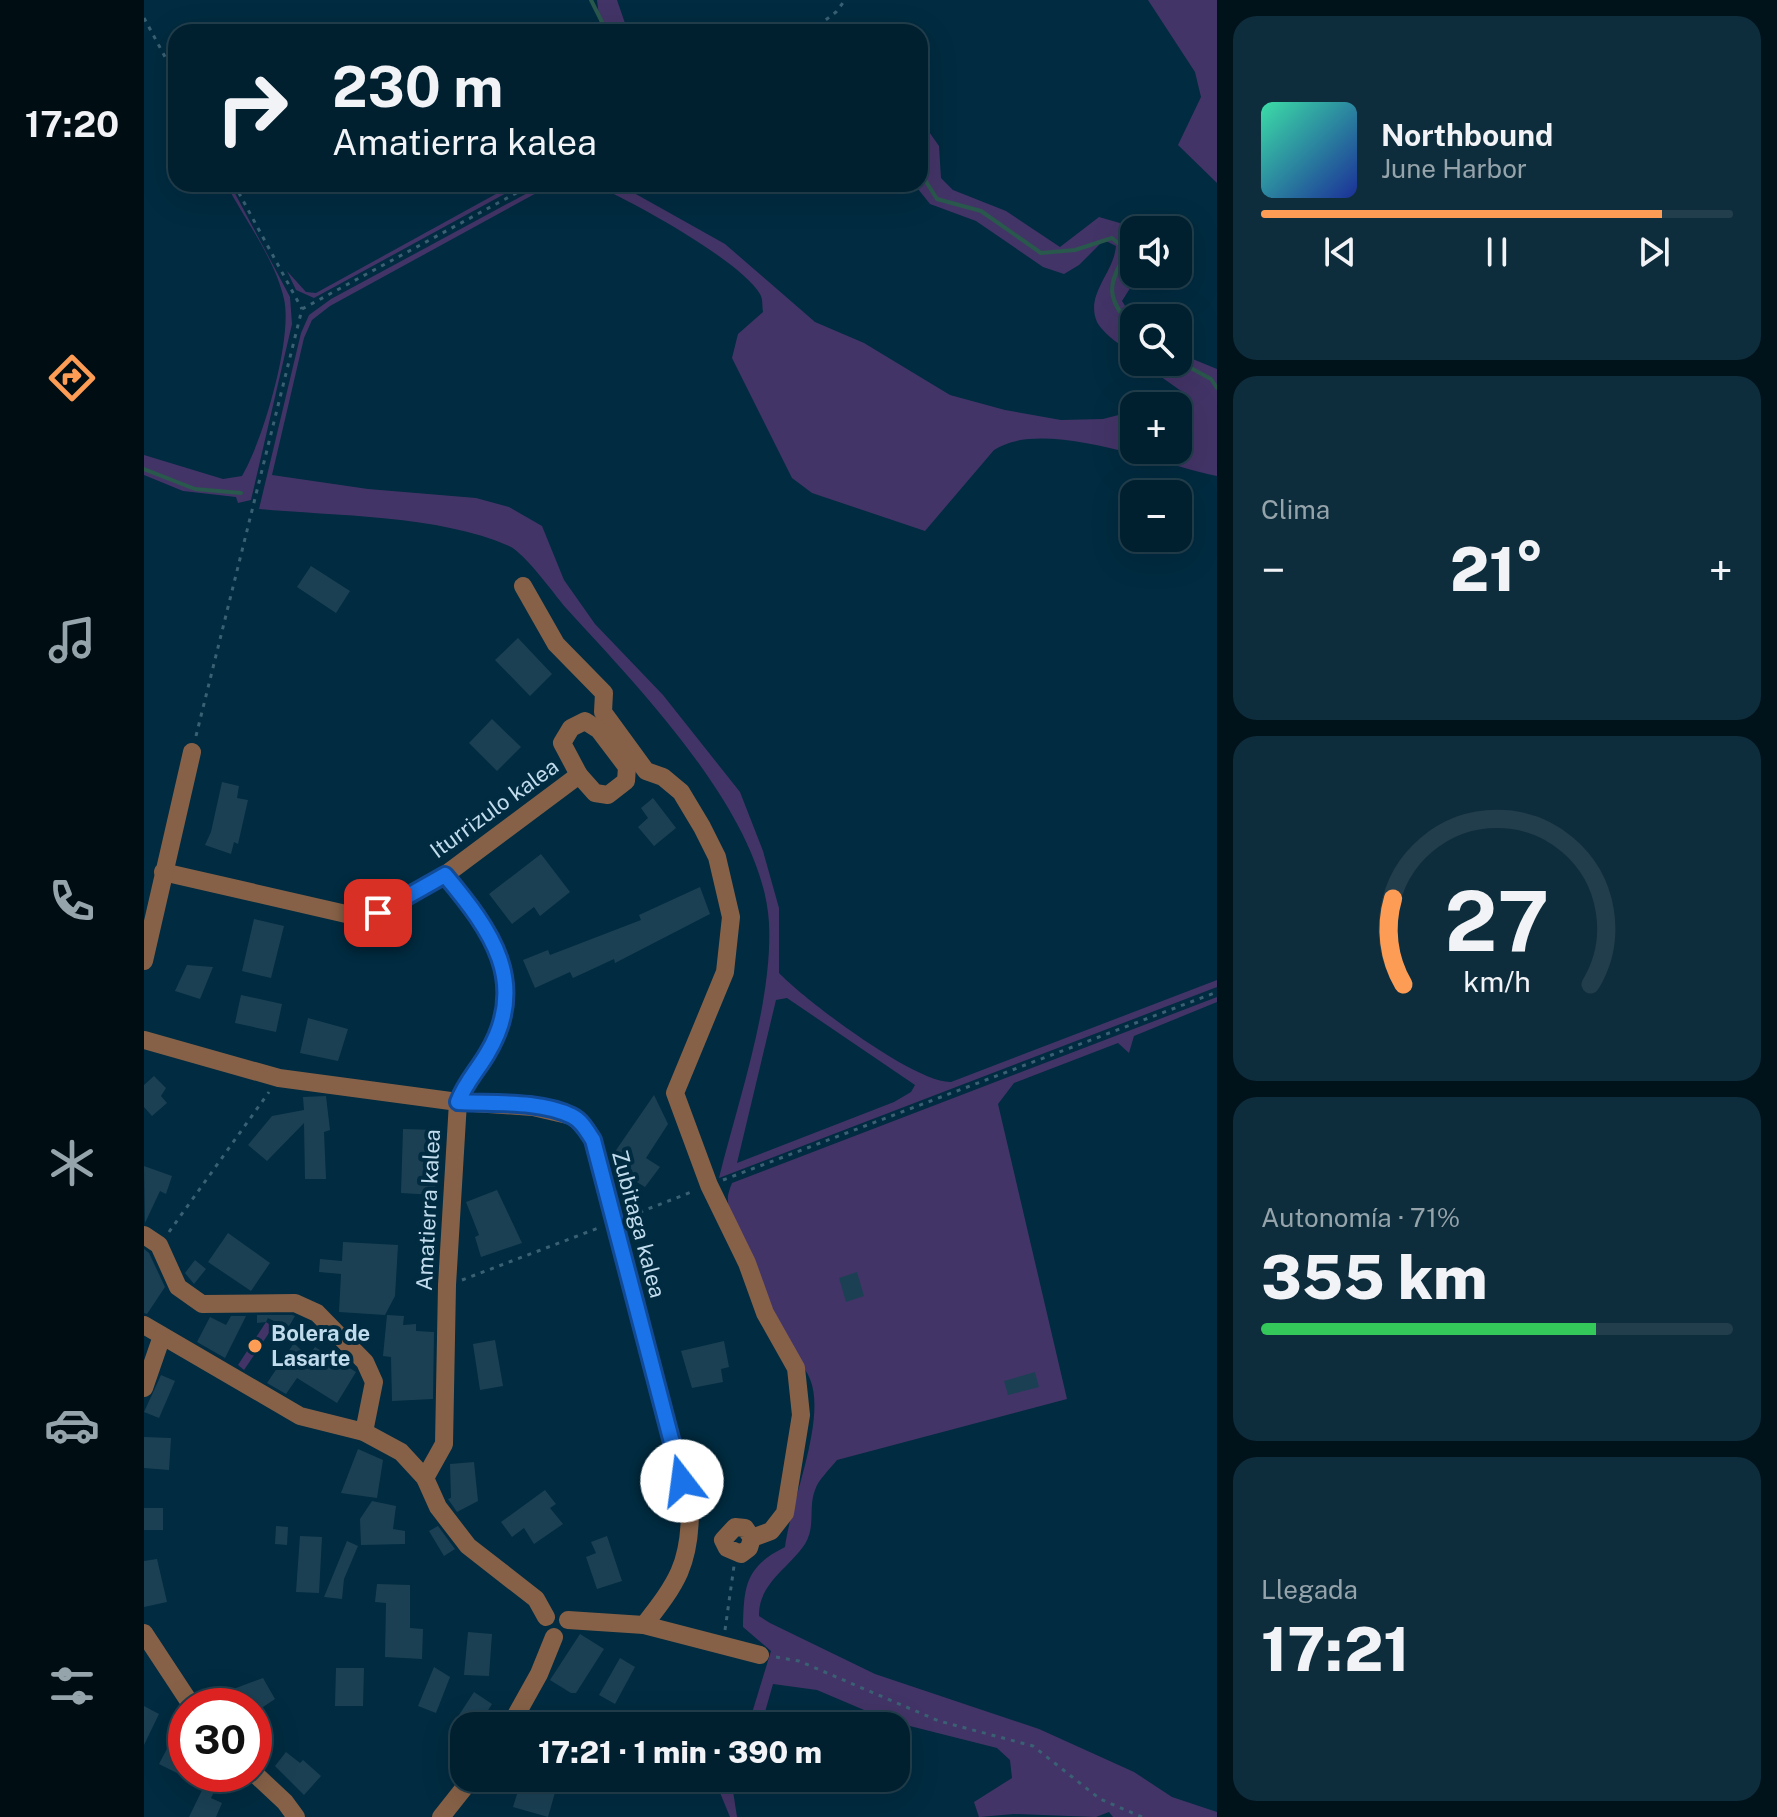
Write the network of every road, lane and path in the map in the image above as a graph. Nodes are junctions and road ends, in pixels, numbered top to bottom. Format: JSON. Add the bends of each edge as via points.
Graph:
{"nodes":[{"id":1,"x":845,"y":0,"type":"edge"},
{"id":2,"x":144,"y":18,"type":"edge"},
{"id":3,"x":820,"y":24,"type":"edge"},
{"id":4,"x":168,"y":62,"type":"edge"},
{"id":5,"x":238,"y":192,"type":"edge"},
{"id":6,"x":518,"y":192,"type":"edge"},
{"id":7,"x":302,"y":309,"type":"junction"},
{"id":8,"x":523,"y":586,"type":"dead end"},
{"id":9,"x":192,"y":752,"type":"joint"},
{"id":10,"x":579,"y":775,"type":"dead end"},
{"id":11,"x":163,"y":872,"type":"junction"},
{"id":12,"x":445,"y":875,"type":"junction"},
{"id":13,"x":144,"y":961,"type":"edge"},
{"id":14,"x":1217,"y":992,"type":"edge"},
{"id":15,"x":144,"y":1040,"type":"edge"},
{"id":16,"x":279,"y":1078,"type":"junction"},
{"id":17,"x":458,"y":1102,"type":"junction"},
{"id":18,"x":709,"y":1185,"type":"junction"},
{"id":19,"x":613,"y":1223,"type":"junction"},
{"id":20,"x":151,"y":1240,"type":"edge"},
{"id":21,"x":447,"y":1285,"type":"junction"},
{"id":22,"x":144,"y":1325,"type":"edge"},
{"id":23,"x":162,"y":1336,"type":"junction"},
{"id":24,"x":144,"y":1388,"type":"edge"},
{"id":25,"x":364,"y":1432,"type":"junction"},
{"id":26,"x":425,"y":1478,"type":"junction"},
{"id":27,"x":735,"y":1555,"type":"joint"},
{"id":28,"x":546,"y":1617,"type":"junction"},
{"id":29,"x":568,"y":1620,"type":"junction"},
{"id":30,"x":644,"y":1625,"type":"junction"},
{"id":31,"x":144,"y":1633,"type":"edge"},
{"id":32,"x":554,"y":1637,"type":"junction"},
{"id":33,"x":724,"y":1643,"type":"junction"},
{"id":34,"x":760,"y":1655,"type":"joint"},
{"id":35,"x":180,"y":1688,"type":"edge"},
{"id":36,"x":518,"y":1712,"type":"edge"},
{"id":37,"x":272,"y":1790,"type":"edge"},
{"id":38,"x":461,"y":1792,"type":"edge"},
{"id":39,"x":296,"y":1817,"type":"edge"},
{"id":40,"x":441,"y":1817,"type":"edge"},
{"id":41,"x":1142,"y":1817,"type":"edge"}],
"edges":[{"from":1,"to":3,"type":"path"},
{"from":2,"to":4,"type":"path"},
{"from":5,"to":7,"type":"path"},
{"from":6,"to":7,"type":"path"},
{"from":7,"to":9,"type":"path"},
{"from":8,"to":18,"type":"street","via":[[556,644],[604,693],[603,712],[646,771],[681,792],[717,857],[731,917],[725,972],[675,1093]]},
{"from":9,"to":11,"type":"street"},
{"from":10,"to":12,"type":"street","name":"Iturrizulo kalea"},
{"from":11,"to":12,"type":"street","name":"Iturrizulo kalea","via":[[346,914],[378,913]]},
{"from":11,"to":13,"type":"street"},
{"from":12,"to":17,"type":"street","name":"Amatierra kalea","via":[[491,936],[503,968],[507,1002],[487,1054],[466,1081]]},
{"from":14,"to":18,"type":"path"},
{"from":15,"to":16,"type":"street","name":"Zubitaga kalea"},
{"from":16,"to":17,"type":"street","name":"Zubitaga kalea"},
{"from":16,"to":20,"type":"path"},
{"from":17,"to":19,"type":"street","name":"Zubitaga kalea","via":[[533,1107],[572,1116],[593,1140]]},
{"from":17,"to":21,"type":"street","name":"Amatierra kalea"},
{"from":18,"to":19,"type":"path"},
{"from":18,"to":27,"type":"street","via":[[765,1313],[796,1368],[801,1415],[785,1513],[771,1531],[752,1538],[749,1548]]},
{"from":19,"to":21,"type":"path"},
{"from":19,"to":30,"type":"street","name":"Zubitaga kalea","via":[[690,1510],[690,1546],[678,1583]]},
{"from":20,"to":25,"type":"street","via":[[178,1287],[202,1304],[295,1303],[317,1313],[365,1362],[374,1382]]},
{"from":21,"to":26,"type":"street","name":"Amatierra kalea","via":[[444,1444]]},
{"from":22,"to":23,"type":"street"},
{"from":23,"to":24,"type":"street"},
{"from":23,"to":25,"type":"street","via":[[300,1416]]},
{"from":25,"to":26,"type":"street","via":[[401,1452]]},
{"from":26,"to":28,"type":"street","via":[[438,1507],[468,1546],[536,1599]]},
{"from":27,"to":33,"type":"path"},
{"from":28,"to":29,"type":"street","via":[[559,1612]]},
{"from":28,"to":32,"type":"street","via":[[544,1629]]},
{"from":29,"to":30,"type":"street"},
{"from":29,"to":32,"type":"street","via":[[566,1633]]},
{"from":30,"to":33,"type":"street"},
{"from":31,"to":35,"type":"street"},
{"from":32,"to":36,"type":"street"},
{"from":33,"to":34,"type":"street"},
{"from":34,"to":41,"type":"path","via":[[799,1661],[939,1721],[1033,1746],[1100,1799]]},
{"from":37,"to":39,"type":"street"},
{"from":38,"to":40,"type":"street"}]}
